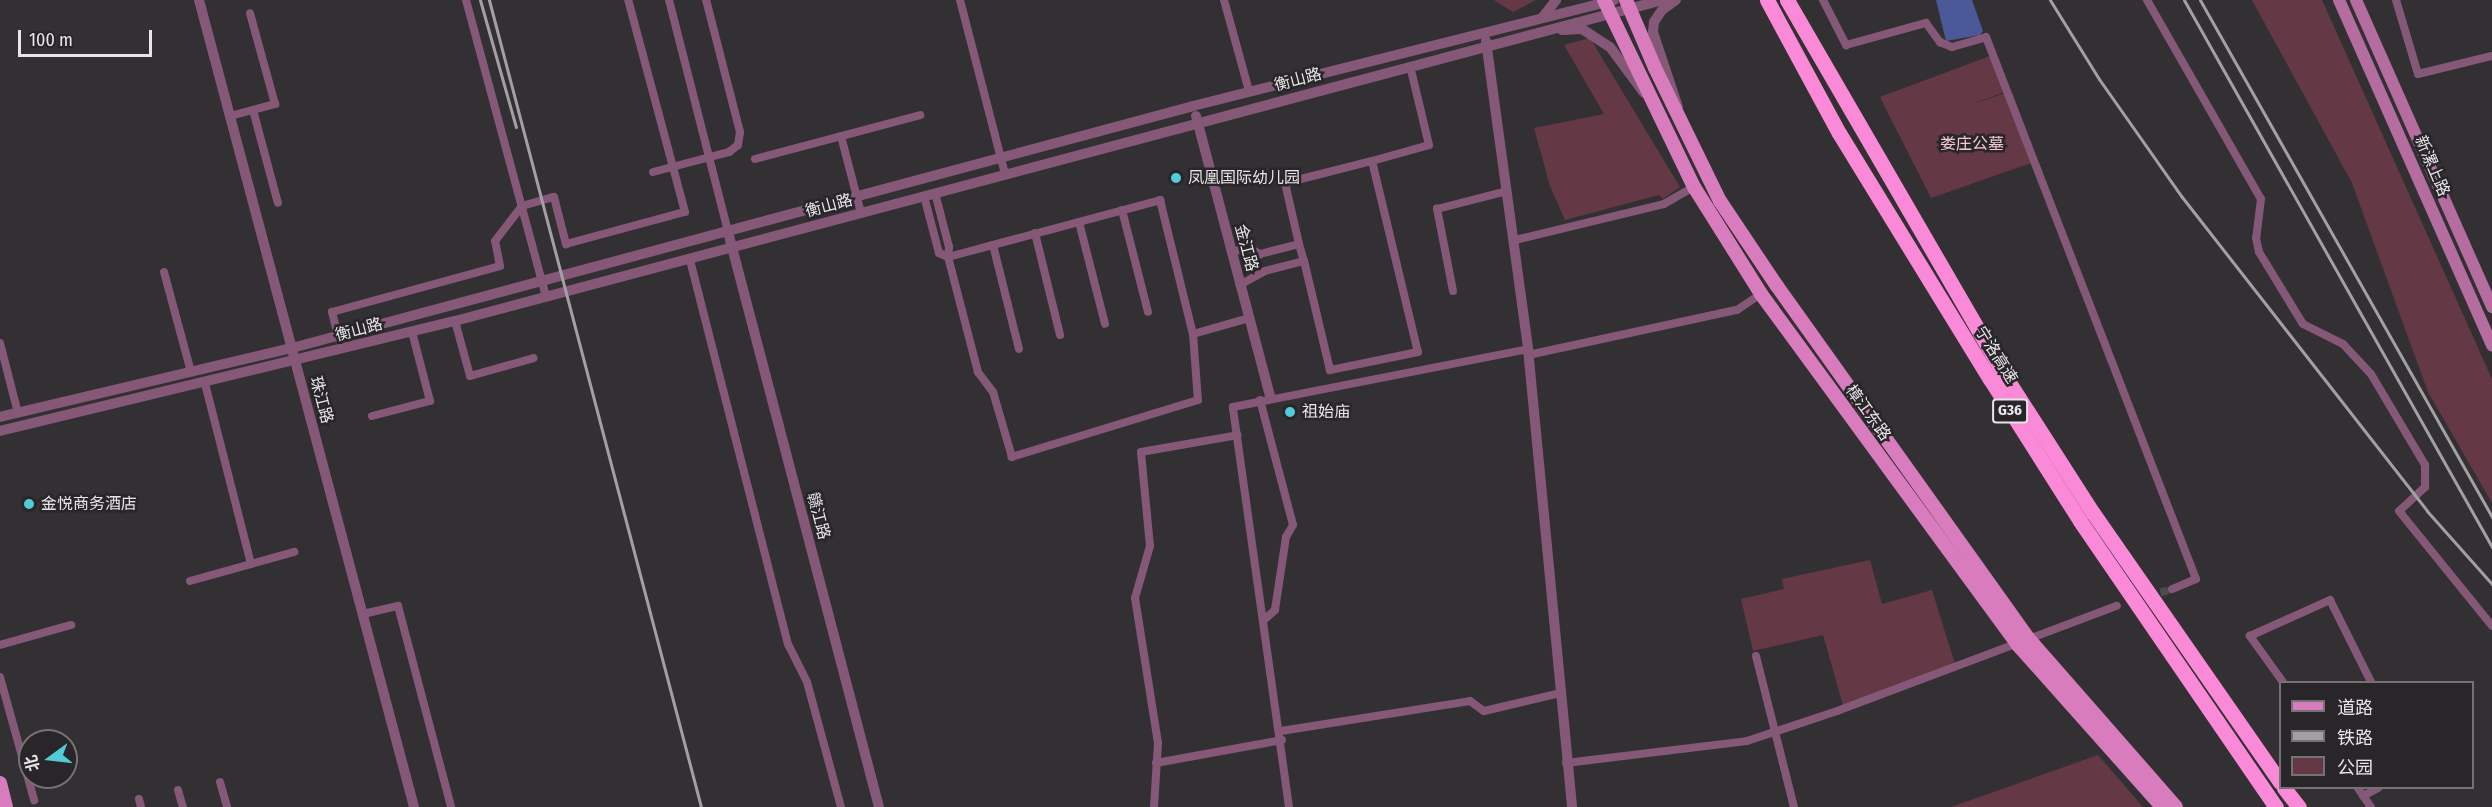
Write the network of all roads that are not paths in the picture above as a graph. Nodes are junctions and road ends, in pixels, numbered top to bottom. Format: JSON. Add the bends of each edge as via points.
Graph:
{"nodes":[{"id":1,"x":199,"y":0,"type":"edge"},
{"id":2,"x":466,"y":0,"type":"edge"},
{"id":3,"x":628,"y":0,"type":"edge"},
{"id":4,"x":669,"y":0,"type":"edge"},
{"id":5,"x":706,"y":0,"type":"edge"},
{"id":6,"x":960,"y":0,"type":"edge"},
{"id":7,"x":1224,"y":0,"type":"edge"},
{"id":8,"x":1556,"y":0,"type":"edge"},
{"id":9,"x":1662,"y":0,"type":"edge"},
{"id":10,"x":1676,"y":0,"type":"edge"},
{"id":11,"x":1767,"y":0,"type":"edge"},
{"id":12,"x":1787,"y":0,"type":"edge"},
{"id":13,"x":1823,"y":0,"type":"edge"},
{"id":14,"x":2147,"y":0,"type":"edge"},
{"id":15,"x":2339,"y":0,"type":"edge"},
{"id":16,"x":2356,"y":0,"type":"edge"},
{"id":17,"x":2396,"y":0,"type":"edge"},
{"id":18,"x":1608,"y":4,"type":"edge"},
{"id":19,"x":1628,"y":4,"type":"edge"},
{"id":20,"x":250,"y":13,"type":"dead end"},
{"id":21,"x":1542,"y":18,"type":"junction"},
{"id":22,"x":1544,"y":31,"type":"junction"},
{"id":23,"x":1484,"y":32,"type":"junction"},
{"id":24,"x":1487,"y":46,"type":"junction"},
{"id":25,"x":2492,"y":56,"type":"edge"},
{"id":26,"x":1410,"y":66,"type":"junction"},
{"id":27,"x":1249,"y":91,"type":"junction"},
{"id":28,"x":1650,"y":101,"type":"junction"},
{"id":29,"x":1193,"y":106,"type":"junction"},
{"id":30,"x":253,"y":110,"type":"junction"},
{"id":31,"x":920,"y":115,"type":"dead end"},
{"id":32,"x":230,"y":116,"type":"junction"},
{"id":33,"x":1197,"y":122,"type":"junction"},
{"id":34,"x":1682,"y":125,"type":"junction"},
{"id":35,"x":841,"y":136,"type":"junction"},
{"id":36,"x":710,"y":157,"type":"junction"},
{"id":37,"x":1000,"y":158,"type":"junction"},
{"id":38,"x":755,"y":159,"type":"dead end"},
{"id":39,"x":1372,"y":161,"type":"junction"},
{"id":40,"x":673,"y":167,"type":"junction"},
{"id":41,"x":653,"y":172,"type":"dead end"},
{"id":42,"x":1005,"y":174,"type":"junction"},
{"id":43,"x":1694,"y":187,"type":"junction"},
{"id":44,"x":1507,"y":191,"type":"junction"},
{"id":45,"x":929,"y":194,"type":"junction"},
{"id":46,"x":857,"y":196,"type":"junction"},
{"id":47,"x":278,"y":203,"type":"dead end"},
{"id":48,"x":522,"y":206,"type":"junction"},
{"id":49,"x":1122,"y":210,"type":"junction"},
{"id":50,"x":861,"y":213,"type":"junction"},
{"id":51,"x":1079,"y":222,"type":"junction"},
{"id":52,"x":728,"y":232,"type":"junction"},
{"id":53,"x":1035,"y":234,"type":"junction"},
{"id":54,"x":1515,"y":240,"type":"junction"},
{"id":55,"x":1299,"y":244,"type":"junction"},
{"id":56,"x":993,"y":245,"type":"junction"},
{"id":57,"x":733,"y":248,"type":"junction"},
{"id":58,"x":1231,"y":252,"type":"junction"},
{"id":59,"x":948,"y":257,"type":"junction"},
{"id":60,"x":690,"y":260,"type":"junction"},
{"id":61,"x":1304,"y":261,"type":"junction"},
{"id":62,"x":164,"y":272,"type":"dead end"},
{"id":63,"x":542,"y":281,"type":"junction"},
{"id":64,"x":1240,"y":285,"type":"junction"},
{"id":65,"x":1453,"y":291,"type":"dead end"},
{"id":66,"x":1761,"y":294,"type":"junction"},
{"id":67,"x":546,"y":297,"type":"junction"},
{"id":68,"x":2492,"y":307,"type":"edge"},
{"id":69,"x":1148,"y":312,"type":"dead end"},
{"id":70,"x":1249,"y":318,"type":"junction"},
{"id":71,"x":455,"y":321,"type":"junction"},
{"id":72,"x":1105,"y":324,"type":"dead end"},
{"id":73,"x":412,"y":332,"type":"junction"},
{"id":74,"x":1192,"y":334,"type":"junction"},
{"id":75,"x":1060,"y":335,"type":"dead end"},
{"id":76,"x":338,"y":336,"type":"junction"},
{"id":77,"x":0,"y":343,"type":"edge"},
{"id":78,"x":2492,"y":346,"type":"edge"},
{"id":79,"x":292,"y":348,"type":"junction"},
{"id":80,"x":1019,"y":349,"type":"dead end"},
{"id":81,"x":1528,"y":352,"type":"junction"},
{"id":82,"x":534,"y":358,"type":"dead end"},
{"id":83,"x":296,"y":362,"type":"junction"},
{"id":84,"x":191,"y":372,"type":"junction"},
{"id":85,"x":205,"y":383,"type":"junction"},
{"id":86,"x":1265,"y":399,"type":"junction"},
{"id":87,"x":18,"y":413,"type":"junction"},
{"id":88,"x":372,"y":416,"type":"dead end"},
{"id":89,"x":0,"y":417,"type":"edge"},
{"id":90,"x":0,"y":431,"type":"edge"},
{"id":91,"x":1238,"y":435,"type":"junction"},
{"id":92,"x":294,"y":552,"type":"dead end"},
{"id":93,"x":251,"y":564,"type":"junction"},
{"id":94,"x":190,"y":581,"type":"dead end"},
{"id":95,"x":2172,"y":589,"type":"tunnel mouth"},
{"id":96,"x":2117,"y":606,"type":"dead end"},
{"id":97,"x":363,"y":614,"type":"junction"},
{"id":98,"x":1264,"y":619,"type":"junction"},
{"id":99,"x":71,"y":625,"type":"dead end"},
{"id":100,"x":2492,"y":626,"type":"edge"},
{"id":101,"x":2023,"y":641,"type":"junction"},
{"id":102,"x":0,"y":645,"type":"edge"},
{"id":103,"x":1756,"y":656,"type":"dead end"},
{"id":104,"x":0,"y":677,"type":"edge"},
{"id":105,"x":2282,"y":681,"type":"edge"},
{"id":106,"x":2370,"y":681,"type":"edge"},
{"id":107,"x":1560,"y":693,"type":"junction"},
{"id":108,"x":2,"y":695,"type":"edge"},
{"id":109,"x":1281,"y":731,"type":"junction"},
{"id":110,"x":1775,"y":733,"type":"junction"},
{"id":111,"x":1282,"y":740,"type":"junction"},
{"id":112,"x":1156,"y":763,"type":"junction"},
{"id":113,"x":1566,"y":763,"type":"junction"},
{"id":114,"x":2279,"y":781,"type":"edge"},
{"id":115,"x":220,"y":782,"type":"dead end"},
{"id":116,"x":0,"y":783,"type":"edge"},
{"id":117,"x":2285,"y":789,"type":"edge"},
{"id":118,"x":2359,"y":789,"type":"edge"},
{"id":119,"x":2376,"y":789,"type":"edge"},
{"id":120,"x":178,"y":790,"type":"dead end"},
{"id":121,"x":2363,"y":796,"type":"junction"},
{"id":122,"x":34,"y":800,"type":"dead end"},
{"id":123,"x":6,"y":807,"type":"edge"},
{"id":124,"x":183,"y":807,"type":"edge"},
{"id":125,"x":227,"y":807,"type":"edge"},
{"id":126,"x":414,"y":807,"type":"edge"},
{"id":127,"x":451,"y":807,"type":"edge"},
{"id":128,"x":841,"y":807,"type":"edge"},
{"id":129,"x":879,"y":807,"type":"edge"},
{"id":130,"x":1154,"y":807,"type":"edge"},
{"id":131,"x":1289,"y":807,"type":"edge"},
{"id":132,"x":1572,"y":807,"type":"edge"},
{"id":133,"x":1794,"y":807,"type":"edge"},
{"id":134,"x":2162,"y":807,"type":"edge"},
{"id":135,"x":2176,"y":807,"type":"edge"},
{"id":136,"x":2276,"y":807,"type":"edge"},
{"id":137,"x":2299,"y":807,"type":"edge"},
{"id":138,"x":2371,"y":807,"type":"edge"}],
"edges":[{"from":1,"to":32,"type":"street","name":"珠江路"},
{"from":2,"to":48,"type":"street"},
{"from":3,"to":40,"type":"street"},
{"from":4,"to":36,"type":"street"},
{"from":5,"to":36,"type":"street","via":[[740,132],[738,145]]},
{"from":6,"to":37,"type":"street"},
{"from":7,"to":27,"type":"street"},
{"from":8,"to":21,"type":"street"},
{"from":9,"to":19,"type":"street","name":"衡山路"},
{"from":10,"to":34,"type":"street","via":[[1662,10],[1653,32],[1675,90]]},
{"from":11,"to":136,"type":"highway","name":"宁洛高速","number":"G36","via":[[1839,132],[1990,379],[2086,530]]},
{"from":12,"to":114,"type":"highway","name":"宁洛高速","number":"G36","via":[[2003,373],[2106,532]]},
{"from":13,"to":95,"type":"street","via":[[1846,45],[1926,23],[1940,42],[1952,47],[1986,37],[2196,579]]},
{"from":14,"to":100,"type":"street","via":[[2260,199],[2256,238],[2259,252],[2303,324],[2343,344],[2371,374],[2426,465],[2426,487],[2398,511]]},
{"from":15,"to":78,"type":"main road","name":"新漯上路"},
{"from":16,"to":68,"type":"main road","name":"新漯上路"},
{"from":17,"to":25,"type":"street","via":[[2418,74]]},
{"from":18,"to":19,"type":"street","name":"衡山路"},
{"from":18,"to":21,"type":"street","name":"衡山路"},
{"from":18,"to":22,"type":"street","name":"衡山路"},
{"from":18,"to":28,"type":"main road","name":"樟江东路"},
{"from":19,"to":34,"type":"main road","name":"樟江东路"},
{"from":20,"to":30,"type":"street","via":[[275,104]]},
{"from":21,"to":23,"type":"street","name":"衡山路"},
{"from":22,"to":24,"type":"street","name":"衡山路"},
{"from":22,"to":28,"type":"street","via":[[1582,29],[1592,34],[1610,47]]},
{"from":23,"to":24,"type":"street"},
{"from":23,"to":27,"type":"street","name":"衡山路"},
{"from":24,"to":26,"type":"street","name":"衡山路"},
{"from":24,"to":44,"type":"street"},
{"from":26,"to":33,"type":"street","name":"衡山路"},
{"from":26,"to":39,"type":"street","via":[[1429,146]]},
{"from":27,"to":29,"type":"street","name":"衡山路"},
{"from":28,"to":43,"type":"main road","name":"樟江东路"},
{"from":29,"to":33,"type":"street","name":"金江路"},
{"from":29,"to":37,"type":"street","name":"衡山路"},
{"from":30,"to":32,"type":"street"},
{"from":30,"to":47,"type":"street"},
{"from":31,"to":35,"type":"street"},
{"from":32,"to":79,"type":"street","name":"珠江路"},
{"from":33,"to":42,"type":"street","name":"衡山路"},
{"from":33,"to":58,"type":"street","name":"金江路"},
{"from":34,"to":101,"type":"main road","name":"樟江东路","via":[[1720,201]]},
{"from":35,"to":38,"type":"street"},
{"from":35,"to":46,"type":"street"},
{"from":36,"to":40,"type":"street"},
{"from":36,"to":52,"type":"street"},
{"from":37,"to":42,"type":"street"},
{"from":37,"to":46,"type":"street","name":"衡山路"},
{"from":39,"to":55,"type":"street","via":[[1285,183]]},
{"from":39,"to":61,"type":"street","via":[[1418,352],[1330,370]]},
{"from":40,"to":41,"type":"street"},
{"from":40,"to":48,"type":"street","via":[[685,212],[566,244],[554,197]]},
{"from":42,"to":45,"type":"street","name":"衡山路"},
{"from":43,"to":54,"type":"street","via":[[1664,204]]},
{"from":43,"to":66,"type":"main road","name":"樟江东路"},
{"from":44,"to":54,"type":"street"},
{"from":44,"to":65,"type":"street","via":[[1437,209]]},
{"from":45,"to":50,"type":"street","name":"衡山路"},
{"from":45,"to":59,"type":"street","via":[[939,253]]},
{"from":46,"to":50,"type":"street"},
{"from":46,"to":52,"type":"street","name":"衡山路"},
{"from":48,"to":63,"type":"street"},
{"from":48,"to":76,"type":"street","via":[[495,241],[500,266],[332,312]]},
{"from":49,"to":51,"type":"street"},
{"from":49,"to":69,"type":"street"},
{"from":49,"to":74,"type":"street","via":[[1160,200]]},
{"from":50,"to":57,"type":"street","name":"衡山路"},
{"from":51,"to":53,"type":"street"},
{"from":51,"to":72,"type":"street"},
{"from":52,"to":57,"type":"street","name":"赣江路"},
{"from":52,"to":63,"type":"street","name":"衡山路"},
{"from":53,"to":56,"type":"street"},
{"from":53,"to":75,"type":"street"},
{"from":54,"to":81,"type":"street"},
{"from":55,"to":58,"type":"street","via":[[1260,254],[1249,248]]},
{"from":55,"to":61,"type":"street"},
{"from":56,"to":59,"type":"street"},
{"from":56,"to":80,"type":"street"},
{"from":57,"to":60,"type":"street","name":"衡山路"},
{"from":57,"to":129,"type":"street","name":"赣江路"},
{"from":58,"to":64,"type":"street","name":"金江路"},
{"from":59,"to":74,"type":"street","via":[[978,372],[993,392],[1012,457],[1198,400]]},
{"from":60,"to":67,"type":"street","name":"衡山路"},
{"from":60,"to":128,"type":"street","via":[[788,644],[807,682]]},
{"from":61,"to":64,"type":"street","via":[[1265,271]]},
{"from":62,"to":84,"type":"street"},
{"from":63,"to":67,"type":"street"},
{"from":63,"to":76,"type":"street","name":"衡山路"},
{"from":64,"to":70,"type":"street","name":"金江路"},
{"from":66,"to":81,"type":"street","via":[[1737,310]]},
{"from":66,"to":101,"type":"main road","name":"樟江东路"},
{"from":67,"to":71,"type":"street","name":"衡山路"},
{"from":70,"to":74,"type":"street"},
{"from":70,"to":86,"type":"street","name":"金江路"},
{"from":71,"to":73,"type":"street","name":"衡山路"},
{"from":71,"to":82,"type":"street","via":[[470,376]]},
{"from":73,"to":83,"type":"street","name":"衡山路"},
{"from":73,"to":88,"type":"street","via":[[430,401]]},
{"from":76,"to":79,"type":"street","name":"衡山路"},
{"from":77,"to":87,"type":"street"},
{"from":79,"to":83,"type":"street","name":"珠江路"},
{"from":79,"to":84,"type":"street","name":"衡山路"},
{"from":81,"to":86,"type":"street"},
{"from":81,"to":107,"type":"street"},
{"from":83,"to":85,"type":"street","name":"衡山路"},
{"from":83,"to":97,"type":"street","name":"珠江路"},
{"from":84,"to":87,"type":"street","name":"衡山路"},
{"from":85,"to":90,"type":"street","name":"衡山路"},
{"from":85,"to":93,"type":"street"},
{"from":86,"to":91,"type":"street","via":[[1233,407]]},
{"from":86,"to":98,"type":"street","via":[[1293,525],[1286,537],[1275,610]]},
{"from":87,"to":89,"type":"street","name":"衡山路"},
{"from":91,"to":98,"type":"street"},
{"from":91,"to":112,"type":"street","via":[[1141,452],[1150,546],[1135,598],[1158,743]]},
{"from":92,"to":93,"type":"street"},
{"from":93,"to":94,"type":"street"},
{"from":96,"to":101,"type":"street"},
{"from":97,"to":126,"type":"street","name":"珠江路"},
{"from":97,"to":127,"type":"street","via":[[398,606]]},
{"from":98,"to":109,"type":"street"},
{"from":99,"to":102,"type":"street"},
{"from":101,"to":110,"type":"street"},
{"from":101,"to":134,"type":"main road","name":"樟江东路"},
{"from":101,"to":135,"type":"main road","name":"樟江东路"},
{"from":103,"to":110,"type":"street"},
{"from":104,"to":108,"type":"street"},
{"from":105,"to":106,"type":"street","via":[[2250,636],[2330,600]]},
{"from":107,"to":109,"type":"street","via":[[1484,711],[1470,701]]},
{"from":107,"to":113,"type":"street"},
{"from":108,"to":122,"type":"street"},
{"from":109,"to":111,"type":"street"},
{"from":110,"to":113,"type":"street","via":[[1747,741]]},
{"from":110,"to":133,"type":"street"},
{"from":111,"to":112,"type":"street"},
{"from":111,"to":131,"type":"street"},
{"from":112,"to":130,"type":"street"},
{"from":113,"to":132,"type":"street"},
{"from":115,"to":125,"type":"street"},
{"from":116,"to":123,"type":"main road"},
{"from":117,"to":137,"type":"highway"},
{"from":118,"to":121,"type":"street"},
{"from":119,"to":121,"type":"street"},
{"from":120,"to":124,"type":"street"},
{"from":121,"to":138,"type":"street"}]}
